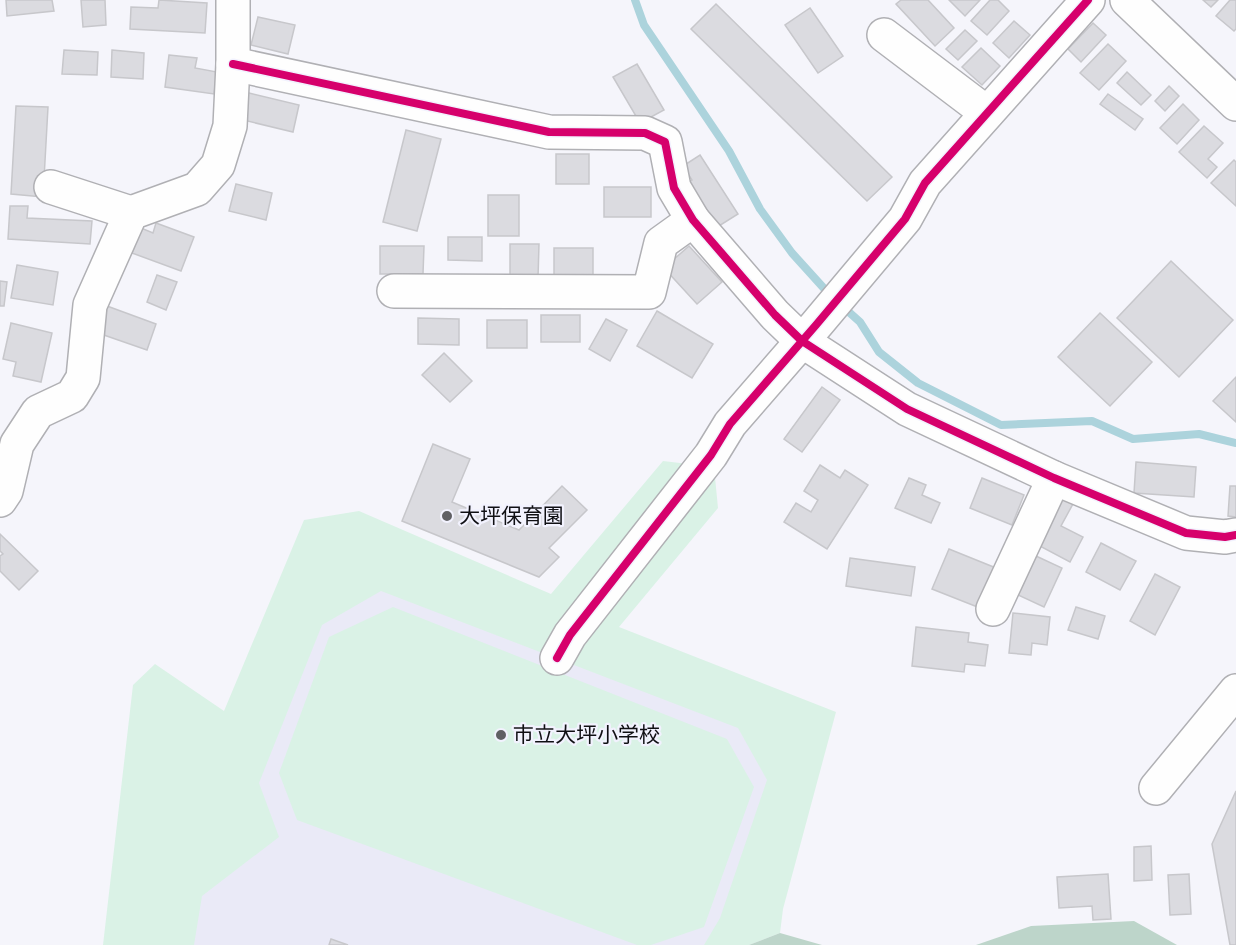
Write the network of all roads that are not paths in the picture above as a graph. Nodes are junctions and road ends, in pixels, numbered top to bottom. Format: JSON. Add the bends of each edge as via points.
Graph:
{"nodes":[{"id":1,"x":233,"y":0,"type":"edge"},
{"id":2,"x":1088,"y":0,"type":"edge"},
{"id":3,"x":1127,"y":0,"type":"edge"},
{"id":4,"x":884,"y":35,"type":"dead end"},
{"id":5,"x":233,"y":64,"type":"junction"},
{"id":6,"x":1236,"y":104,"type":"edge"},
{"id":7,"x":987,"y":113,"type":"junction"},
{"id":8,"x":51,"y":187,"type":"dead end"},
{"id":9,"x":131,"y":213,"type":"junction"},
{"id":10,"x":693,"y":220,"type":"junction"},
{"id":11,"x":394,"y":291,"type":"dead end"},
{"id":12,"x":809,"y":333,"type":"junction"},
{"id":13,"x":1054,"y":478,"type":"junction"},
{"id":14,"x":0,"y":501,"type":"edge"},
{"id":15,"x":1236,"y":535,"type":"edge"},
{"id":16,"x":993,"y":609,"type":"dead end"},
{"id":17,"x":557,"y":658,"type":"dead end"},
{"id":18,"x":1236,"y":691,"type":"edge"},
{"id":19,"x":1156,"y":788,"type":"dead end"}],
"edges":[{"from":1,"to":5,"type":"street"},
{"from":2,"to":7,"type":"street"},
{"from":3,"to":6,"type":"street"},
{"from":4,"to":7,"type":"street"},
{"from":5,"to":9,"type":"street","via":[[230,126],[218,165],[197,189]]},
{"from":5,"to":10,"type":"street","via":[[549,132],[645,134],[665,142],[674,188]]},
{"from":7,"to":12,"type":"street","via":[[926,183],[905,219]]},
{"from":8,"to":9,"type":"street"},
{"from":9,"to":14,"type":"street","via":[[90,305],[83,378],[72,396],[39,412],[17,444]]},
{"from":10,"to":11,"type":"street","via":[[661,243],[649,292]]},
{"from":10,"to":12,"type":"street","via":[[775,315]]},
{"from":12,"to":13,"type":"street","via":[[907,409]]},
{"from":12,"to":17,"type":"street","via":[[730,424],[711,455],[570,635]]},
{"from":13,"to":15,"type":"street","via":[[1186,533]]},
{"from":13,"to":16,"type":"street"},
{"from":18,"to":19,"type":"street"}]}
